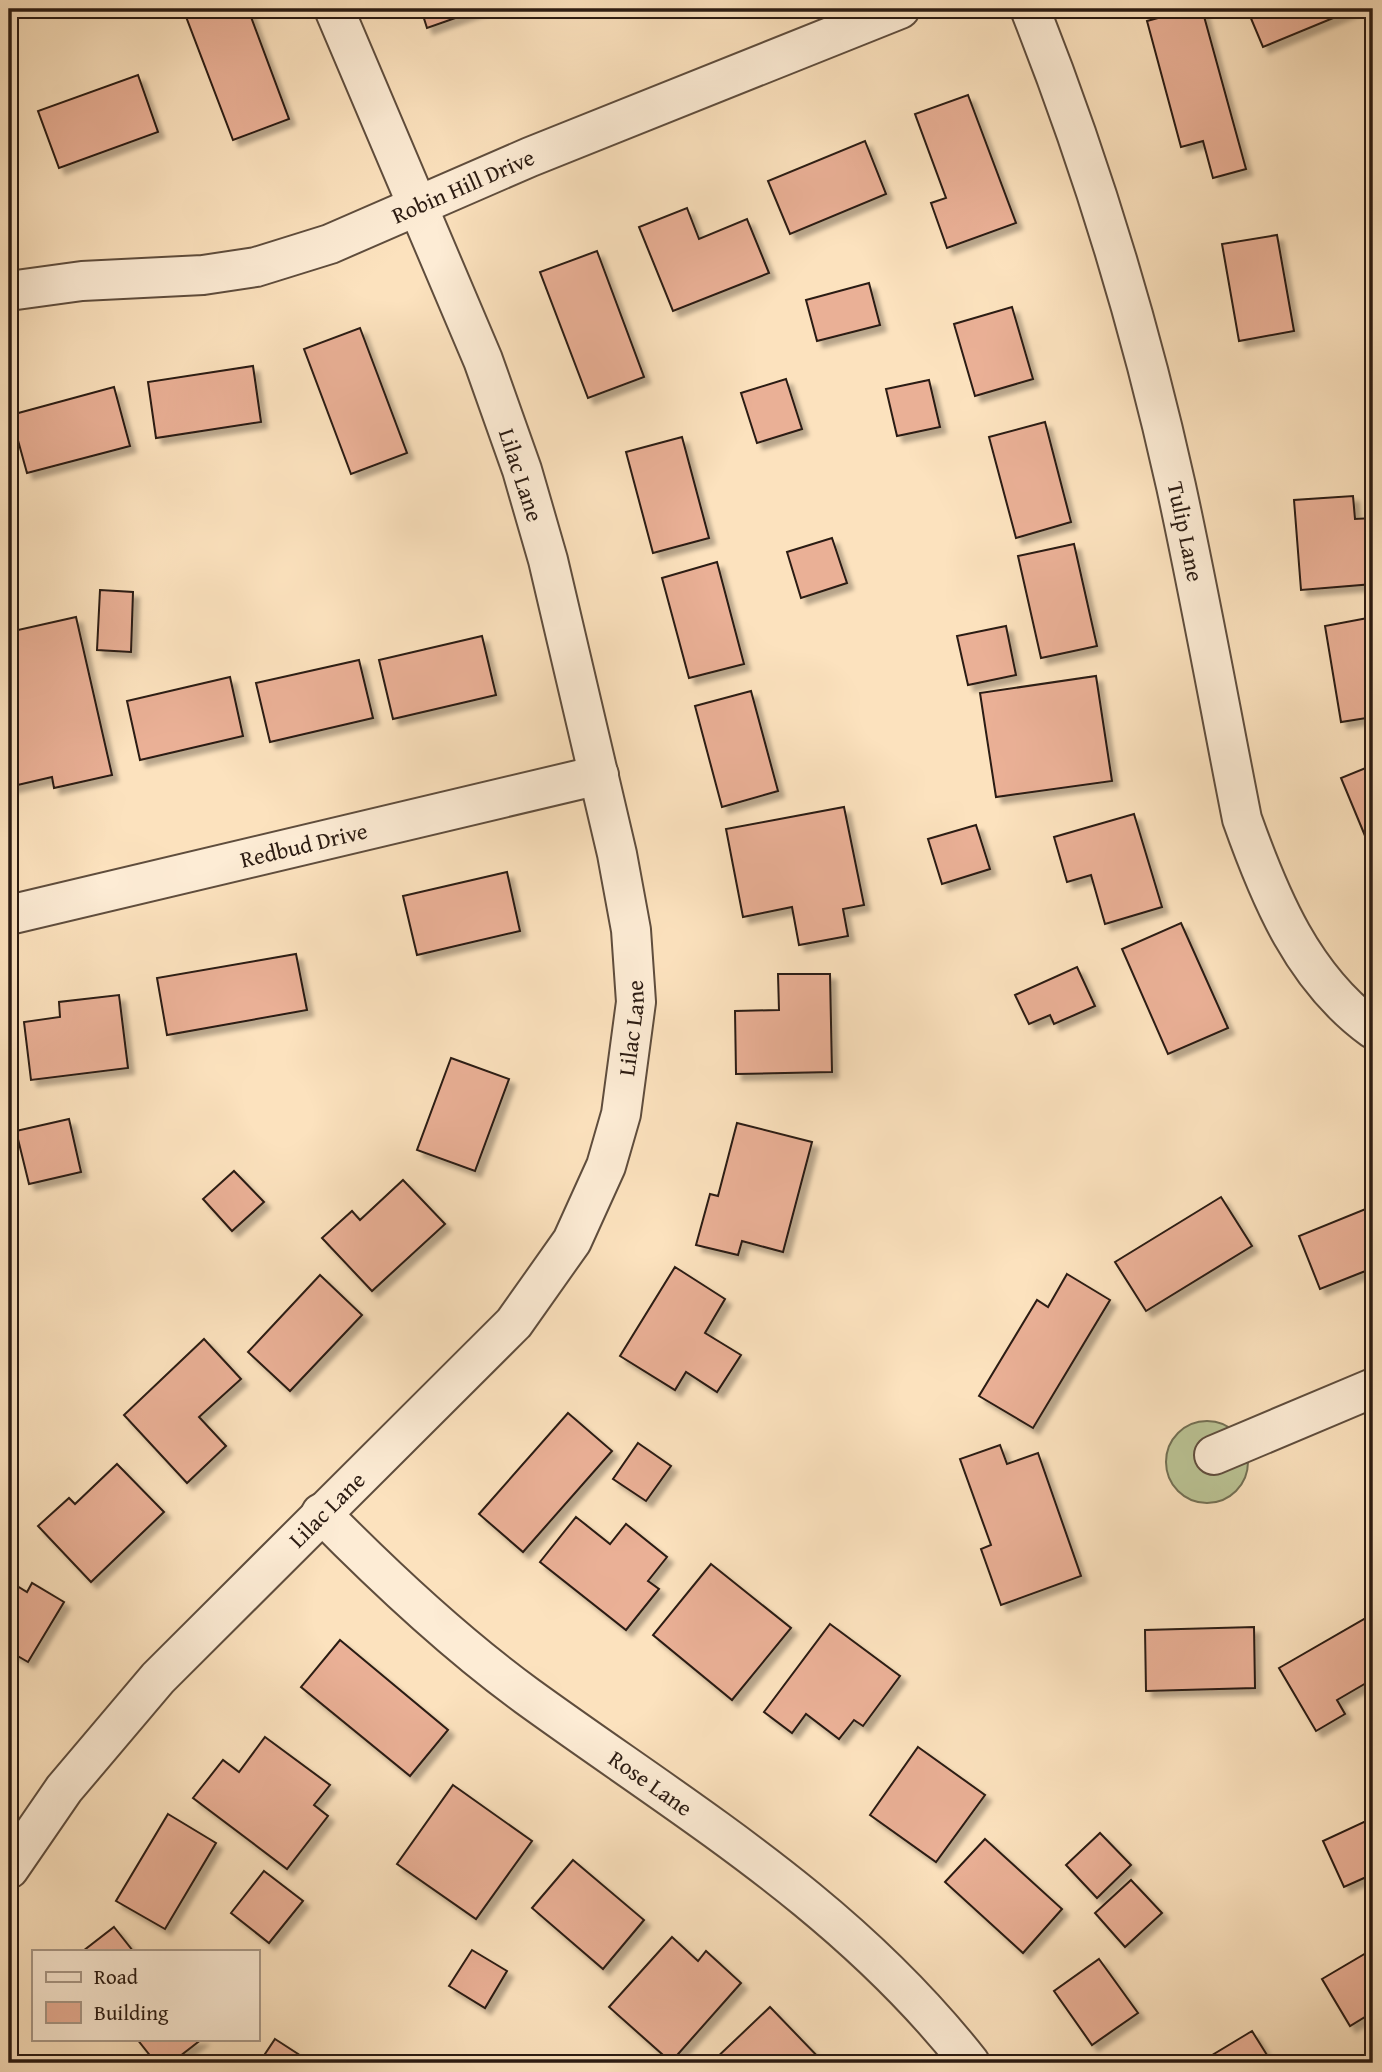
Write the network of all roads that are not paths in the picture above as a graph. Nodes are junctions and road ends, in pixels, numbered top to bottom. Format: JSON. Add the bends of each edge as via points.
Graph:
{"nodes":[{"id":1,"x":334,"y":9,"type":"edge"},
{"id":2,"x":900,"y":9,"type":"edge"},
{"id":3,"x":1030,"y":9,"type":"edge"},
{"id":4,"x":419,"y":205,"type":"junction"},
{"id":5,"x":9,"y":291,"type":"edge"},
{"id":6,"x":599,"y":775,"type":"junction"},
{"id":7,"x":9,"y":915,"type":"edge"},
{"id":8,"x":1373,"y":1029,"type":"edge"},
{"id":9,"x":1373,"y":1388,"type":"edge"},
{"id":10,"x":1214,"y":1455,"type":"dead end"},
{"id":11,"x":321,"y":1513,"type":"junction"},
{"id":12,"x":9,"y":1869,"type":"edge"},
{"id":13,"x":970,"y":2063,"type":"edge"}],
"edges":[{"from":1,"to":4,"type":"street","name":"Lilac Lane"},
{"from":2,"to":4,"type":"street","name":"Robin Hill Drive"},
{"from":3,"to":8,"type":"street","name":"Tulip Lane","via":[[1069,109],[1155,400],[1242,819],[1260,872],[1287,927],[1319,978]]},
{"from":4,"to":5,"type":"street","name":"Robin Hill Drive","via":[[330,244],[256,267]]},
{"from":4,"to":6,"type":"street","name":"Lilac Lane","via":[[522,470]]},
{"from":6,"to":7,"type":"street","name":"Redbud Drive"},
{"from":6,"to":11,"type":"street","name":"Lilac Lane","via":[[631,930],[636,1002],[621,1114],[606,1166],[572,1241],[514,1323]]},
{"from":9,"to":10,"type":"street"},
{"from":11,"to":12,"type":"street","name":"Lilac Lane","via":[[117,1723]]},
{"from":11,"to":13,"type":"street","name":"Rose Lane","via":[[388,1582],[524,1694],[764,1863],[845,1928],[933,2017]]}]}
